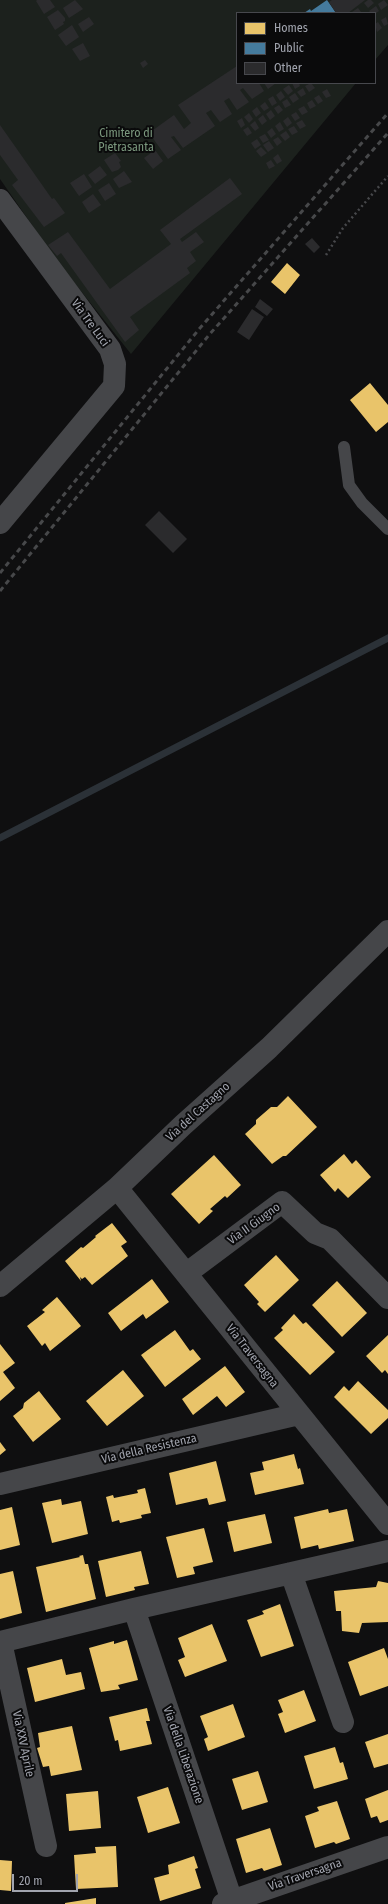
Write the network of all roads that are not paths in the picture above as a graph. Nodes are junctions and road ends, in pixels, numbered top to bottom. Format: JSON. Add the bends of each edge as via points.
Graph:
{"nodes":[{"id":1,"x":0,"y":200,"type":"edge"},
{"id":2,"x":344,"y":447,"type":"dead end"},
{"id":3,"x":0,"y":523,"type":"edge"},
{"id":4,"x":388,"y":529,"type":"edge"},
{"id":5,"x":388,"y":931,"type":"edge"},
{"id":6,"x":117,"y":1188,"type":"junction"},
{"id":7,"x":187,"y":1273,"type":"junction"},
{"id":8,"x":0,"y":1286,"type":"edge"},
{"id":9,"x":388,"y":1298,"type":"edge"},
{"id":10,"x":299,"y":1414,"type":"junction"},
{"id":11,"x":0,"y":1484,"type":"edge"},
{"id":12,"x":388,"y":1524,"type":"edge"},
{"id":13,"x":388,"y":1551,"type":"edge"},
{"id":14,"x":291,"y":1573,"type":"junction"},
{"id":15,"x":134,"y":1609,"type":"junction"},
{"id":16,"x":0,"y":1642,"type":"edge"},
{"id":17,"x":343,"y":1722,"type":"dead end"},
{"id":18,"x":46,"y":1846,"type":"dead end"},
{"id":19,"x":388,"y":1847,"type":"edge"},
{"id":20,"x":228,"y":1902,"type":"edge"}],
"edges":[{"from":1,"to":3,"type":"street","name":"Via Tre Luci","via":[[110,349],[115,364],[114,386]]},
{"from":2,"to":4,"type":"lane","via":[[349,485],[362,503]]},
{"from":5,"to":6,"type":"street","name":"Via del Castagno","via":[[269,1048]]},
{"from":6,"to":7,"type":"street","name":"Via Traversagna"},
{"from":6,"to":8,"type":"street","name":"Via del Castagno"},
{"from":7,"to":9,"type":"street","name":"Via II Giugno","via":[[282,1202],[315,1233],[330,1239]]},
{"from":7,"to":10,"type":"street","name":"Via Traversagna"},
{"from":10,"to":11,"type":"street","name":"Via della Resistenza"},
{"from":10,"to":12,"type":"street","name":"Via Traversagna"},
{"from":13,"to":14,"type":"street"},
{"from":14,"to":15,"type":"street"},
{"from":14,"to":17,"type":"street"},
{"from":15,"to":16,"type":"street"},
{"from":15,"to":20,"type":"street","name":"Via della Liberazione"},
{"from":16,"to":18,"type":"street","name":"Via XXV Aprile"},
{"from":19,"to":20,"type":"street","name":"Via Traversagna"}]}
